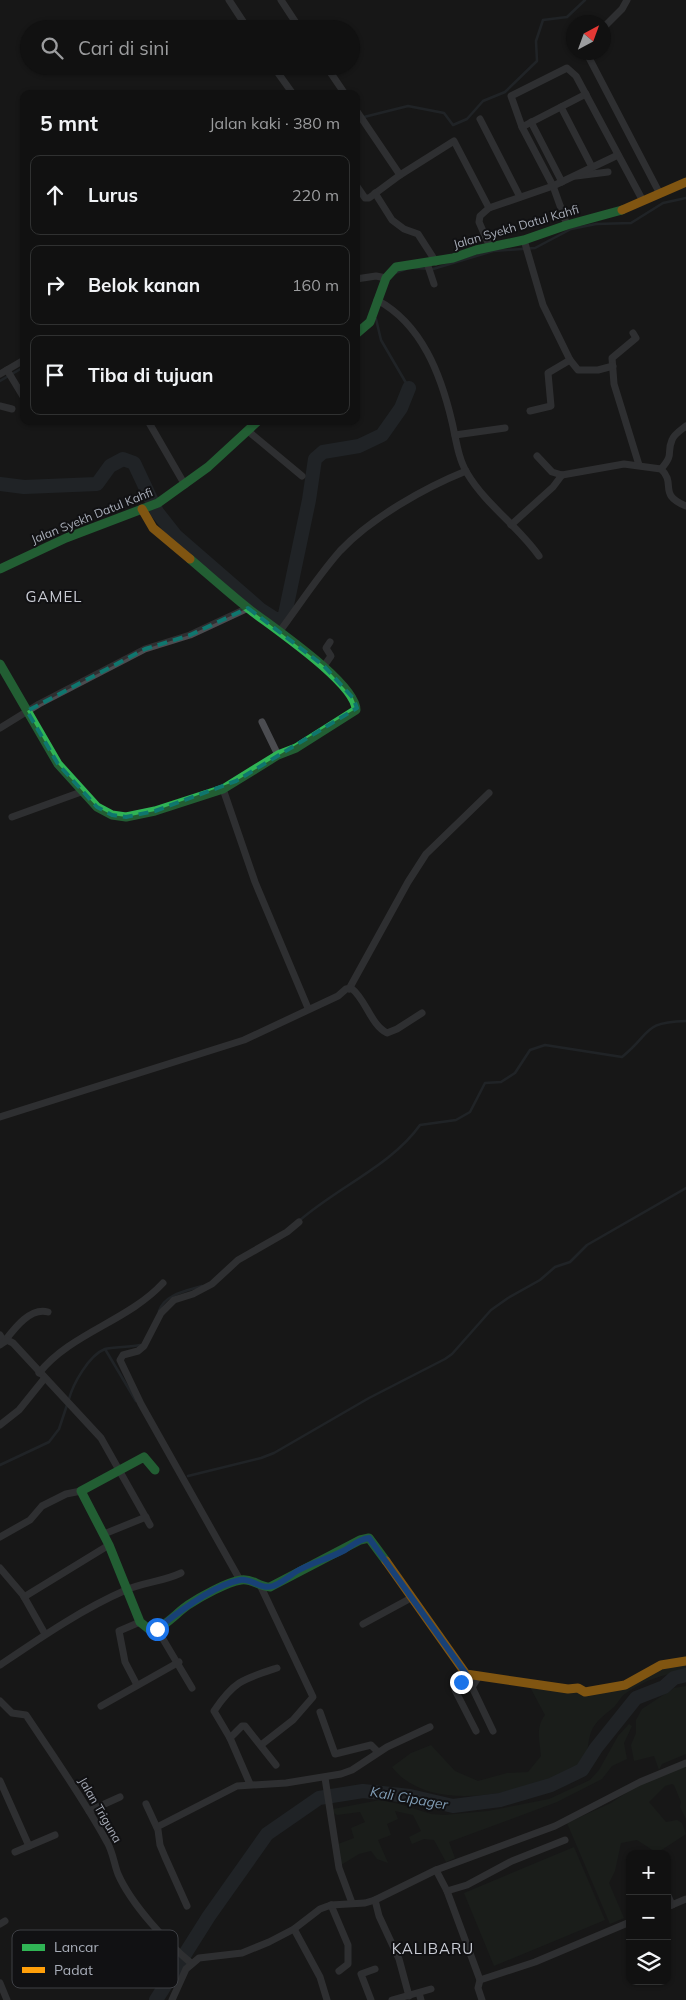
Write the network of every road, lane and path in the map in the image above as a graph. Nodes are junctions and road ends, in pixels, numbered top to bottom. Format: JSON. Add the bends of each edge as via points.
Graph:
{"nodes":[{"id":1,"x":229,"y":0,"type":"edge"},
{"id":2,"x":281,"y":0,"type":"edge"},
{"id":3,"x":627,"y":0,"type":"edge"},
{"id":4,"x":242,"y":20,"type":"edge"},
{"id":5,"x":294,"y":20,"type":"edge"},
{"id":6,"x":611,"y":20,"type":"edge"},
{"id":7,"x":590,"y":60,"type":"edge"},
{"id":8,"x":279,"y":75,"type":"edge"},
{"id":9,"x":332,"y":75,"type":"edge"},
{"id":10,"x":290,"y":90,"type":"edge"},
{"id":11,"x":342,"y":90,"type":"edge"},
{"id":12,"x":586,"y":94,"type":"junction"},
{"id":13,"x":561,"y":107,"type":"junction"},
{"id":14,"x":360,"y":115,"type":"edge"},
{"id":15,"x":480,"y":119,"type":"dead end"},
{"id":16,"x":531,"y":122,"type":"junction"},
{"id":17,"x":522,"y":127,"type":"junction"},
{"id":18,"x":618,"y":155,"type":"junction"},
{"id":19,"x":592,"y":167,"type":"junction"},
{"id":20,"x":608,"y":172,"type":"dead end"},
{"id":21,"x":400,"y":175,"type":"junction"},
{"id":22,"x":574,"y":176,"type":"junction"},
{"id":23,"x":562,"y":182,"type":"junction"},
{"id":24,"x":686,"y":182,"type":"edge"},
{"id":25,"x":553,"y":186,"type":"junction"},
{"id":26,"x":360,"y":191,"type":"edge"},
{"id":27,"x":375,"y":193,"type":"junction"},
{"id":28,"x":660,"y":194,"type":"junction"},
{"id":29,"x":520,"y":197,"type":"junction"},
{"id":30,"x":644,"y":201,"type":"junction"},
{"id":31,"x":488,"y":208,"type":"junction"},
{"id":32,"x":567,"y":225,"type":"junction"},
{"id":33,"x":525,"y":246,"type":"junction"},
{"id":34,"x":490,"y":247,"type":"junction"},
{"id":35,"x":430,"y":266,"type":"junction"},
{"id":36,"x":360,"y":278,"type":"edge"},
{"id":37,"x":386,"y":278,"type":"junction"},
{"id":38,"x":434,"y":284,"type":"dead end"},
{"id":39,"x":379,"y":302,"type":"junction"},
{"id":40,"x":360,"y":331,"type":"edge"},
{"id":41,"x":633,"y":333,"type":"dead end"},
{"id":42,"x":570,"y":360,"type":"junction"},
{"id":43,"x":20,"y":364,"type":"edge"},
{"id":44,"x":613,"y":366,"type":"junction"},
{"id":45,"x":0,"y":374,"type":"edge"},
{"id":46,"x":10,"y":374,"type":"junction"},
{"id":47,"x":20,"y":391,"type":"edge"},
{"id":48,"x":0,"y":406,"type":"edge"},
{"id":49,"x":12,"y":409,"type":"dead end"},
{"id":50,"x":530,"y":411,"type":"dead end"},
{"id":51,"x":150,"y":425,"type":"edge"},
{"id":52,"x":254,"y":425,"type":"edge"},
{"id":53,"x":686,"y":426,"type":"edge"},
{"id":54,"x":505,"y":428,"type":"dead end"},
{"id":55,"x":248,"y":431,"type":"junction"},
{"id":56,"x":455,"y":435,"type":"junction"},
{"id":57,"x":537,"y":456,"type":"dead end"},
{"id":58,"x":639,"y":465,"type":"junction"},
{"id":59,"x":660,"y":469,"type":"junction"},
{"id":60,"x":466,"y":471,"type":"junction"},
{"id":61,"x":562,"y":475,"type":"junction"},
{"id":62,"x":302,"y":476,"type":"dead end"},
{"id":63,"x":185,"y":485,"type":"junction"},
{"id":64,"x":686,"y":506,"type":"edge"},
{"id":65,"x":144,"y":508,"type":"junction"},
{"id":66,"x":511,"y":525,"type":"junction"},
{"id":67,"x":539,"y":556,"type":"dead end"},
{"id":68,"x":0,"y":569,"type":"edge"},
{"id":69,"x":248,"y":608,"type":"junction"},
{"id":70,"x":280,"y":631,"type":"junction"},
{"id":71,"x":330,"y":642,"type":"dead end"},
{"id":72,"x":0,"y":664,"type":"edge"},
{"id":73,"x":324,"y":666,"type":"junction"},
{"id":74,"x":26,"y":711,"type":"junction"},
{"id":75,"x":262,"y":722,"type":"dead end"},
{"id":76,"x":0,"y":728,"type":"edge"},
{"id":77,"x":278,"y":755,"type":"junction"},
{"id":78,"x":224,"y":789,"type":"junction"},
{"id":79,"x":82,"y":792,"type":"junction"},
{"id":80,"x":489,"y":792,"type":"dead end"},
{"id":81,"x":12,"y":817,"type":"dead end"},
{"id":82,"x":349,"y":989,"type":"junction"},
{"id":83,"x":308,"y":1008,"type":"junction"},
{"id":84,"x":422,"y":1013,"type":"dead end"},
{"id":85,"x":0,"y":1117,"type":"edge"},
{"id":86,"x":300,"y":1222,"type":"dead end"},
{"id":87,"x":163,"y":1283,"type":"dead end"},
{"id":88,"x":48,"y":1312,"type":"dead end"},
{"id":89,"x":0,"y":1335,"type":"edge"},
{"id":90,"x":2,"y":1343,"type":"edge"},
{"id":91,"x":39,"y":1373,"type":"junction"},
{"id":92,"x":44,"y":1379,"type":"junction"},
{"id":93,"x":0,"y":1425,"type":"edge"},
{"id":94,"x":119,"y":1469,"type":"junction"},
{"id":95,"x":155,"y":1470,"type":"dead end"},
{"id":96,"x":81,"y":1492,"type":"junction"},
{"id":97,"x":146,"y":1517,"type":"junction"},
{"id":98,"x":150,"y":1525,"type":"dead end"},
{"id":99,"x":104,"y":1534,"type":"junction"},
{"id":100,"x":0,"y":1537,"type":"edge"},
{"id":101,"x":109,"y":1544,"type":"junction"},
{"id":102,"x":0,"y":1568,"type":"edge"},
{"id":103,"x":181,"y":1573,"type":"dead end"},
{"id":104,"x":240,"y":1580,"type":"junction"},
{"id":105,"x":261,"y":1587,"type":"junction"},
{"id":106,"x":126,"y":1590,"type":"junction"},
{"id":107,"x":24,"y":1597,"type":"junction"},
{"id":108,"x":412,"y":1598,"type":"junction"},
{"id":109,"x":140,"y":1622,"type":"junction"},
{"id":110,"x":363,"y":1624,"type":"dead end"},
{"id":111,"x":157,"y":1629,"type":"junction"},
{"id":112,"x":45,"y":1634,"type":"junction"},
{"id":113,"x":686,"y":1661,"type":"edge"},
{"id":114,"x":178,"y":1662,"type":"junction"},
{"id":115,"x":0,"y":1665,"type":"edge"},
{"id":116,"x":277,"y":1668,"type":"dead end"},
{"id":117,"x":466,"y":1674,"type":"junction"},
{"id":118,"x":479,"y":1676,"type":"junction"},
{"id":119,"x":137,"y":1685,"type":"junction"},
{"id":120,"x":192,"y":1688,"type":"dead end"},
{"id":121,"x":0,"y":1701,"type":"edge"},
{"id":122,"x":102,"y":1706,"type":"dead end"},
{"id":123,"x":320,"y":1712,"type":"dead end"},
{"id":124,"x":430,"y":1727,"type":"dead end"},
{"id":125,"x":476,"y":1731,"type":"dead end"},
{"id":126,"x":493,"y":1731,"type":"dead end"},
{"id":127,"x":230,"y":1738,"type":"junction"},
{"id":128,"x":261,"y":1746,"type":"junction"},
{"id":129,"x":378,"y":1752,"type":"junction"},
{"id":130,"x":686,"y":1763,"type":"edge"},
{"id":131,"x":276,"y":1765,"type":"dead end"},
{"id":132,"x":325,"y":1778,"type":"junction"},
{"id":133,"x":0,"y":1781,"type":"edge"},
{"id":134,"x":250,"y":1784,"type":"junction"},
{"id":135,"x":120,"y":1797,"type":"dead end"},
{"id":136,"x":146,"y":1804,"type":"dead end"},
{"id":137,"x":89,"y":1811,"type":"junction"},
{"id":138,"x":157,"y":1827,"type":"junction"},
{"id":139,"x":55,"y":1835,"type":"dead end"},
{"id":140,"x":565,"y":1840,"type":"dead end"},
{"id":141,"x":29,"y":1846,"type":"junction"},
{"id":142,"x":15,"y":1852,"type":"dead end"},
{"id":143,"x":436,"y":1870,"type":"junction"},
{"id":144,"x":448,"y":1892,"type":"junction"},
{"id":145,"x":686,"y":1899,"type":"edge"},
{"id":146,"x":375,"y":1900,"type":"junction"},
{"id":147,"x":352,"y":1903,"type":"junction"},
{"id":148,"x":331,"y":1905,"type":"junction"},
{"id":149,"x":187,"y":1906,"type":"dead end"},
{"id":150,"x":671,"y":1906,"type":"edge"},
{"id":151,"x":626,"y":1924,"type":"edge"},
{"id":152,"x":294,"y":1929,"type":"junction"},
{"id":153,"x":159,"y":1930,"type":"edge"},
{"id":154,"x":178,"y":1951,"type":"edge"},
{"id":155,"x":189,"y":1962,"type":"junction"},
{"id":156,"x":375,"y":1969,"type":"dead end"},
{"id":157,"x":339,"y":1971,"type":"dead end"},
{"id":158,"x":480,"y":1980,"type":"junction"},
{"id":159,"x":0,"y":1983,"type":"edge"},
{"id":160,"x":178,"y":1987,"type":"edge"},
{"id":161,"x":177,"y":1988,"type":"edge"},
{"id":162,"x":431,"y":1989,"type":"dead end"},
{"id":163,"x":409,"y":1996,"type":"junction"},
{"id":164,"x":420,"y":1996,"type":"edge"},
{"id":165,"x":7,"y":2000,"type":"edge"},
{"id":166,"x":172,"y":2000,"type":"edge"},
{"id":167,"x":327,"y":2000,"type":"edge"},
{"id":168,"x":371,"y":2000,"type":"edge"},
{"id":169,"x":392,"y":2000,"type":"edge"},
{"id":170,"x":482,"y":2000,"type":"edge"}],
"edges":[{"from":1,"to":4,"type":"street"},
{"from":2,"to":5,"type":"street"},
{"from":3,"to":6,"type":"street"},
{"from":7,"to":28,"type":"street"},
{"from":8,"to":10,"type":"street"},
{"from":9,"to":11,"type":"street"},
{"from":12,"to":13,"type":"street"},
{"from":12,"to":17,"type":"street","via":[[574,72],[567,68],[511,96]]},
{"from":12,"to":18,"type":"street"},
{"from":13,"to":16,"type":"street"},
{"from":13,"to":19,"type":"street"},
{"from":14,"to":21,"type":"street"},
{"from":15,"to":29,"type":"street"},
{"from":16,"to":17,"type":"street"},
{"from":16,"to":23,"type":"street"},
{"from":17,"to":25,"type":"street"},
{"from":18,"to":19,"type":"street"},
{"from":18,"to":30,"type":"street"},
{"from":19,"to":22,"type":"street"},
{"from":20,"to":22,"type":"street"},
{"from":21,"to":27,"type":"street"},
{"from":21,"to":31,"type":"street","via":[[454,141]]},
{"from":22,"to":23,"type":"street"},
{"from":23,"to":25,"type":"street"},
{"from":24,"to":28,"type":"street","name":"Jalan Syekh Datul Kahfi"},
{"from":25,"to":29,"type":"street"},
{"from":25,"to":32,"type":"street"},
{"from":26,"to":27,"type":"street","via":[[365,198]]},
{"from":27,"to":35,"type":"street","via":[[392,220],[418,234]]},
{"from":28,"to":30,"type":"street","name":"Jalan Syekh Datul Kahfi"},
{"from":29,"to":31,"type":"street"},
{"from":30,"to":32,"type":"street","name":"Jalan Syekh Datul Kahfi","via":[[616,213]]},
{"from":31,"to":34,"type":"street","via":[[479,222]]},
{"from":32,"to":33,"type":"street","name":"Jalan Syekh Datul Kahfi"},
{"from":33,"to":34,"type":"street","name":"Jalan Syekh Datul Kahfi"},
{"from":33,"to":42,"type":"street","via":[[543,305]]},
{"from":34,"to":35,"type":"street","name":"Jalan Syekh Datul Kahfi"},
{"from":35,"to":37,"type":"street","name":"Jalan Syekh Datul Kahfi","via":[[402,264]]},
{"from":35,"to":38,"type":"street"},
{"from":36,"to":37,"type":"street"},
{"from":37,"to":39,"type":"street"},
{"from":39,"to":40,"type":"street","via":[[370,322]]},
{"from":39,"to":56,"type":"street","via":[[410,328],[427,351],[439,375]]},
{"from":41,"to":44,"type":"street","via":[[636,338],[613,356]]},
{"from":42,"to":44,"type":"street","via":[[578,370]]},
{"from":42,"to":50,"type":"street","via":[[548,375],[551,406]]},
{"from":43,"to":46,"type":"street"},
{"from":44,"to":58,"type":"street","via":[[614,384]]},
{"from":45,"to":46,"type":"street"},
{"from":46,"to":47,"type":"street"},
{"from":48,"to":49,"type":"street"},
{"from":51,"to":63,"type":"street"},
{"from":52,"to":55,"type":"street","name":"Jalan Syekh Datul Kahfi"},
{"from":53,"to":59,"type":"street","via":[[673,437],[671,455]]},
{"from":54,"to":56,"type":"street"},
{"from":55,"to":62,"type":"street"},
{"from":55,"to":63,"type":"street","name":"Jalan Syekh Datul Kahfi"},
{"from":56,"to":60,"type":"street"},
{"from":57,"to":61,"type":"street","via":[[552,472]]},
{"from":58,"to":59,"type":"street"},
{"from":58,"to":61,"type":"street","via":[[608,466]]},
{"from":59,"to":64,"type":"street","via":[[668,479],[670,496]]},
{"from":60,"to":66,"type":"street"},
{"from":60,"to":70,"type":"street","via":[[392,510],[341,550]]},
{"from":61,"to":66,"type":"street"},
{"from":63,"to":65,"type":"street","name":"Jalan Syekh Datul Kahfi"},
{"from":65,"to":68,"type":"street","name":"Jalan Syekh Datul Kahfi","via":[[66,538]]},
{"from":65,"to":69,"type":"street","via":[[153,528]]},
{"from":66,"to":67,"type":"street"},
{"from":69,"to":70,"type":"street"},
{"from":69,"to":74,"type":"street","via":[[146,649]]},
{"from":70,"to":73,"type":"street"},
{"from":71,"to":73,"type":"street","via":[[326,648],[331,656]]},
{"from":72,"to":74,"type":"street"},
{"from":73,"to":77,"type":"street","via":[[353,698],[357,708],[296,748]]},
{"from":74,"to":76,"type":"street"},
{"from":74,"to":79,"type":"street","via":[[58,764]]},
{"from":75,"to":77,"type":"street"},
{"from":77,"to":78,"type":"street"},
{"from":78,"to":79,"type":"street","via":[[126,817],[112,815],[97,807]]},
{"from":78,"to":83,"type":"street","via":[[255,882]]},
{"from":79,"to":81,"type":"street"},
{"from":80,"to":82,"type":"street","via":[[426,854]]},
{"from":82,"to":83,"type":"street"},
{"from":82,"to":84,"type":"street","via":[[356,991],[387,1033]]},
{"from":83,"to":85,"type":"street","via":[[244,1040]]},
{"from":86,"to":104,"type":"street","via":[[238,1260],[212,1284],[174,1300],[161,1313],[144,1346],[123,1355],[120,1360],[141,1404]]},
{"from":87,"to":91,"type":"street","via":[[106,1325],[55,1355]]},
{"from":88,"to":90,"type":"street","via":[[40,1310],[30,1315]]},
{"from":89,"to":90,"type":"street"},
{"from":90,"to":91,"type":"street","via":[[11,1341]]},
{"from":91,"to":92,"type":"street"},
{"from":92,"to":93,"type":"street","via":[[19,1410]]},
{"from":92,"to":94,"type":"street","via":[[102,1438]]},
{"from":94,"to":95,"type":"street","via":[[144,1457]]},
{"from":94,"to":96,"type":"street"},
{"from":94,"to":97,"type":"street"},
{"from":96,"to":99,"type":"street"},
{"from":96,"to":100,"type":"street","via":[[66,1494],[42,1506],[30,1520]]},
{"from":97,"to":98,"type":"street"},
{"from":97,"to":99,"type":"street"},
{"from":99,"to":101,"type":"street"},
{"from":101,"to":106,"type":"street"},
{"from":101,"to":107,"type":"street"},
{"from":102,"to":107,"type":"street"},
{"from":103,"to":106,"type":"street"},
{"from":104,"to":105,"type":"street","via":[[248,1580]]},
{"from":104,"to":111,"type":"street","via":[[188,1605]]},
{"from":105,"to":108,"type":"street","via":[[274,1585],[369,1538]]},
{"from":105,"to":128,"type":"street","via":[[314,1697],[293,1720]]},
{"from":106,"to":109,"type":"street"},
{"from":106,"to":112,"type":"street"},
{"from":107,"to":112,"type":"street"},
{"from":108,"to":110,"type":"street"},
{"from":108,"to":117,"type":"street"},
{"from":109,"to":111,"type":"street","via":[[150,1630]]},
{"from":109,"to":119,"type":"street","via":[[119,1632],[125,1662]]},
{"from":111,"to":114,"type":"street"},
{"from":112,"to":115,"type":"street"},
{"from":113,"to":118,"type":"street","via":[[662,1665],[625,1685],[581,1690]]},
{"from":114,"to":119,"type":"street"},
{"from":114,"to":120,"type":"street"},
{"from":116,"to":127,"type":"street","via":[[242,1680],[227,1692],[215,1709],[214,1713]]},
{"from":117,"to":118,"type":"street"},
{"from":117,"to":125,"type":"street","via":[[454,1689]]},
{"from":118,"to":126,"type":"street","via":[[472,1687]]},
{"from":119,"to":122,"type":"street"},
{"from":121,"to":137,"type":"street","name":"Jalan Triguna","via":[[12,1714],[26,1715]]},
{"from":123,"to":129,"type":"street","via":[[335,1754],[371,1745]]},
{"from":124,"to":129,"type":"street"},
{"from":127,"to":128,"type":"street","via":[[244,1726]]},
{"from":127,"to":134,"type":"street"},
{"from":128,"to":131,"type":"street"},
{"from":129,"to":132,"type":"street","via":[[352,1770]]},
{"from":130,"to":143,"type":"street","via":[[640,1782],[555,1826]]},
{"from":132,"to":134,"type":"street"},
{"from":132,"to":147,"type":"street","via":[[339,1868]]},
{"from":133,"to":141,"type":"street"},
{"from":134,"to":138,"type":"street","via":[[228,1789]]},
{"from":135,"to":137,"type":"street"},
{"from":136,"to":138,"type":"street"},
{"from":137,"to":153,"type":"street","name":"Jalan Triguna","via":[[109,1844],[118,1875]]},
{"from":138,"to":149,"type":"street","via":[[160,1845]]},
{"from":139,"to":141,"type":"street"},
{"from":140,"to":144,"type":"street"},
{"from":141,"to":142,"type":"street"},
{"from":143,"to":144,"type":"street"},
{"from":143,"to":146,"type":"street"},
{"from":144,"to":158,"type":"street"},
{"from":145,"to":150,"type":"street"},
{"from":146,"to":147,"type":"street"},
{"from":146,"to":163,"type":"street","via":[[399,1958]]},
{"from":147,"to":148,"type":"street"},
{"from":148,"to":152,"type":"street","via":[[320,1909]]},
{"from":148,"to":157,"type":"street","via":[[348,1946],[348,1964]]},
{"from":151,"to":158,"type":"street","via":[[535,1962]]},
{"from":152,"to":155,"type":"street","via":[[242,1953]]},
{"from":152,"to":167,"type":"street","via":[[320,1977]]},
{"from":154,"to":155,"type":"street","name":"Jalan Triguna"},
{"from":155,"to":160,"type":"street"},
{"from":156,"to":168,"type":"street","via":[[360,1975]]},
{"from":158,"to":170,"type":"street","via":[[478,1988]]},
{"from":159,"to":165,"type":"street"},
{"from":161,"to":166,"type":"street"},
{"from":162,"to":164,"type":"street"},
{"from":163,"to":164,"type":"street"},
{"from":163,"to":169,"type":"street"}]}
